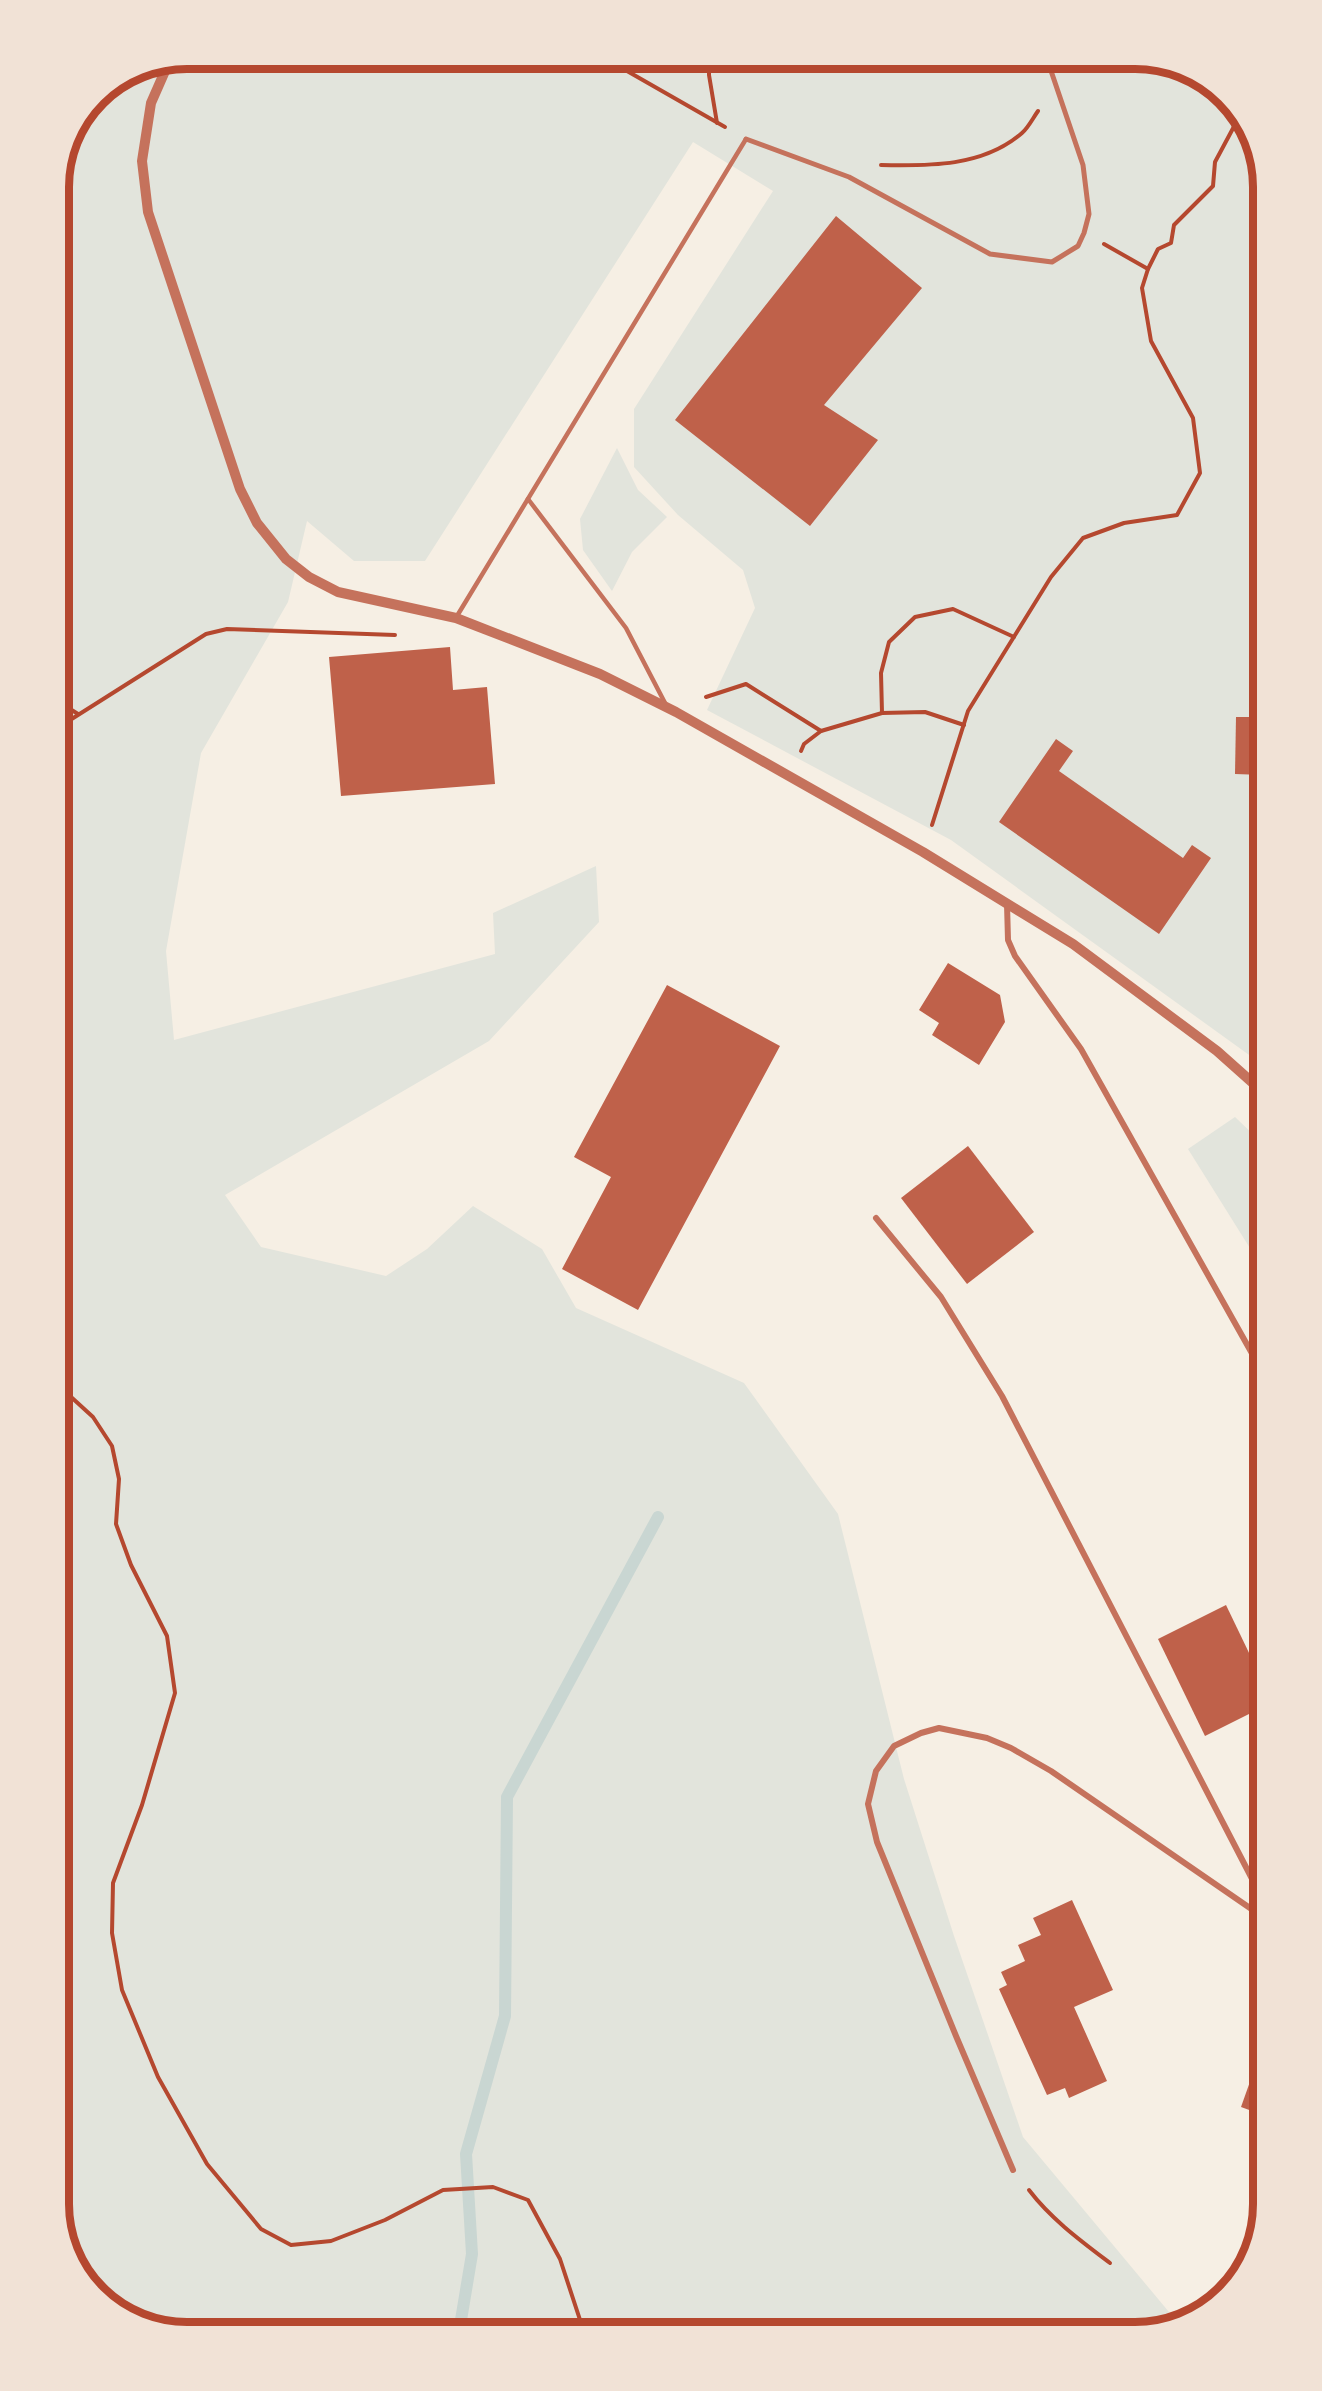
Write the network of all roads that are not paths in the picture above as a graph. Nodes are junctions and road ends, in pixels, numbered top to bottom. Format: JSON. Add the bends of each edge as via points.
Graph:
{"nodes":[{"id":1,"x":1050,"y":69,"type":"edge"},
{"id":2,"x":165,"y":71,"type":"edge"},
{"id":3,"x":746,"y":139,"type":"joint"},
{"id":4,"x":528,"y":499,"type":"junction"},
{"id":5,"x":456,"y":618,"type":"junction"},
{"id":6,"x":671,"y":710,"type":"junction"},
{"id":7,"x":1006,"y":904,"type":"junction"},
{"id":8,"x":1253,"y":1083,"type":"edge"},
{"id":9,"x":876,"y":1218,"type":"dead end"},
{"id":10,"x":1253,"y":1355,"type":"edge"},
{"id":11,"x":1253,"y":1881,"type":"edge"},
{"id":12,"x":1253,"y":1910,"type":"edge"},
{"id":13,"x":1013,"y":2170,"type":"road end"}],
"edges":[{"from":1,"to":3,"type":"street","via":[[1083,165],[1089,214],[1078,246],[1052,262],[990,254],[849,177]]},
{"from":2,"to":5,"type":"street","via":[[151,103],[142,161],[148,212],[240,489],[256,523],[286,559],[338,592]]},
{"from":3,"to":4,"type":"lane"},
{"from":4,"to":5,"type":"lane"},
{"from":4,"to":6,"type":"lane","via":[[626,628]]},
{"from":5,"to":6,"type":"street","via":[[600,674]]},
{"from":6,"to":7,"type":"street","via":[[923,852]]},
{"from":7,"to":8,"type":"street","via":[[1073,944],[1217,1051]]},
{"from":7,"to":10,"type":"street","via":[[1008,940],[1015,956],[1081,1049]]},
{"from":9,"to":11,"type":"street","via":[[941,1297],[1002,1396]]},
{"from":12,"to":13,"type":"street","via":[[1051,1771],[1011,1748],[987,1738],[939,1728],[894,1746],[876,1771],[868,1804],[878,1842]]}]}
